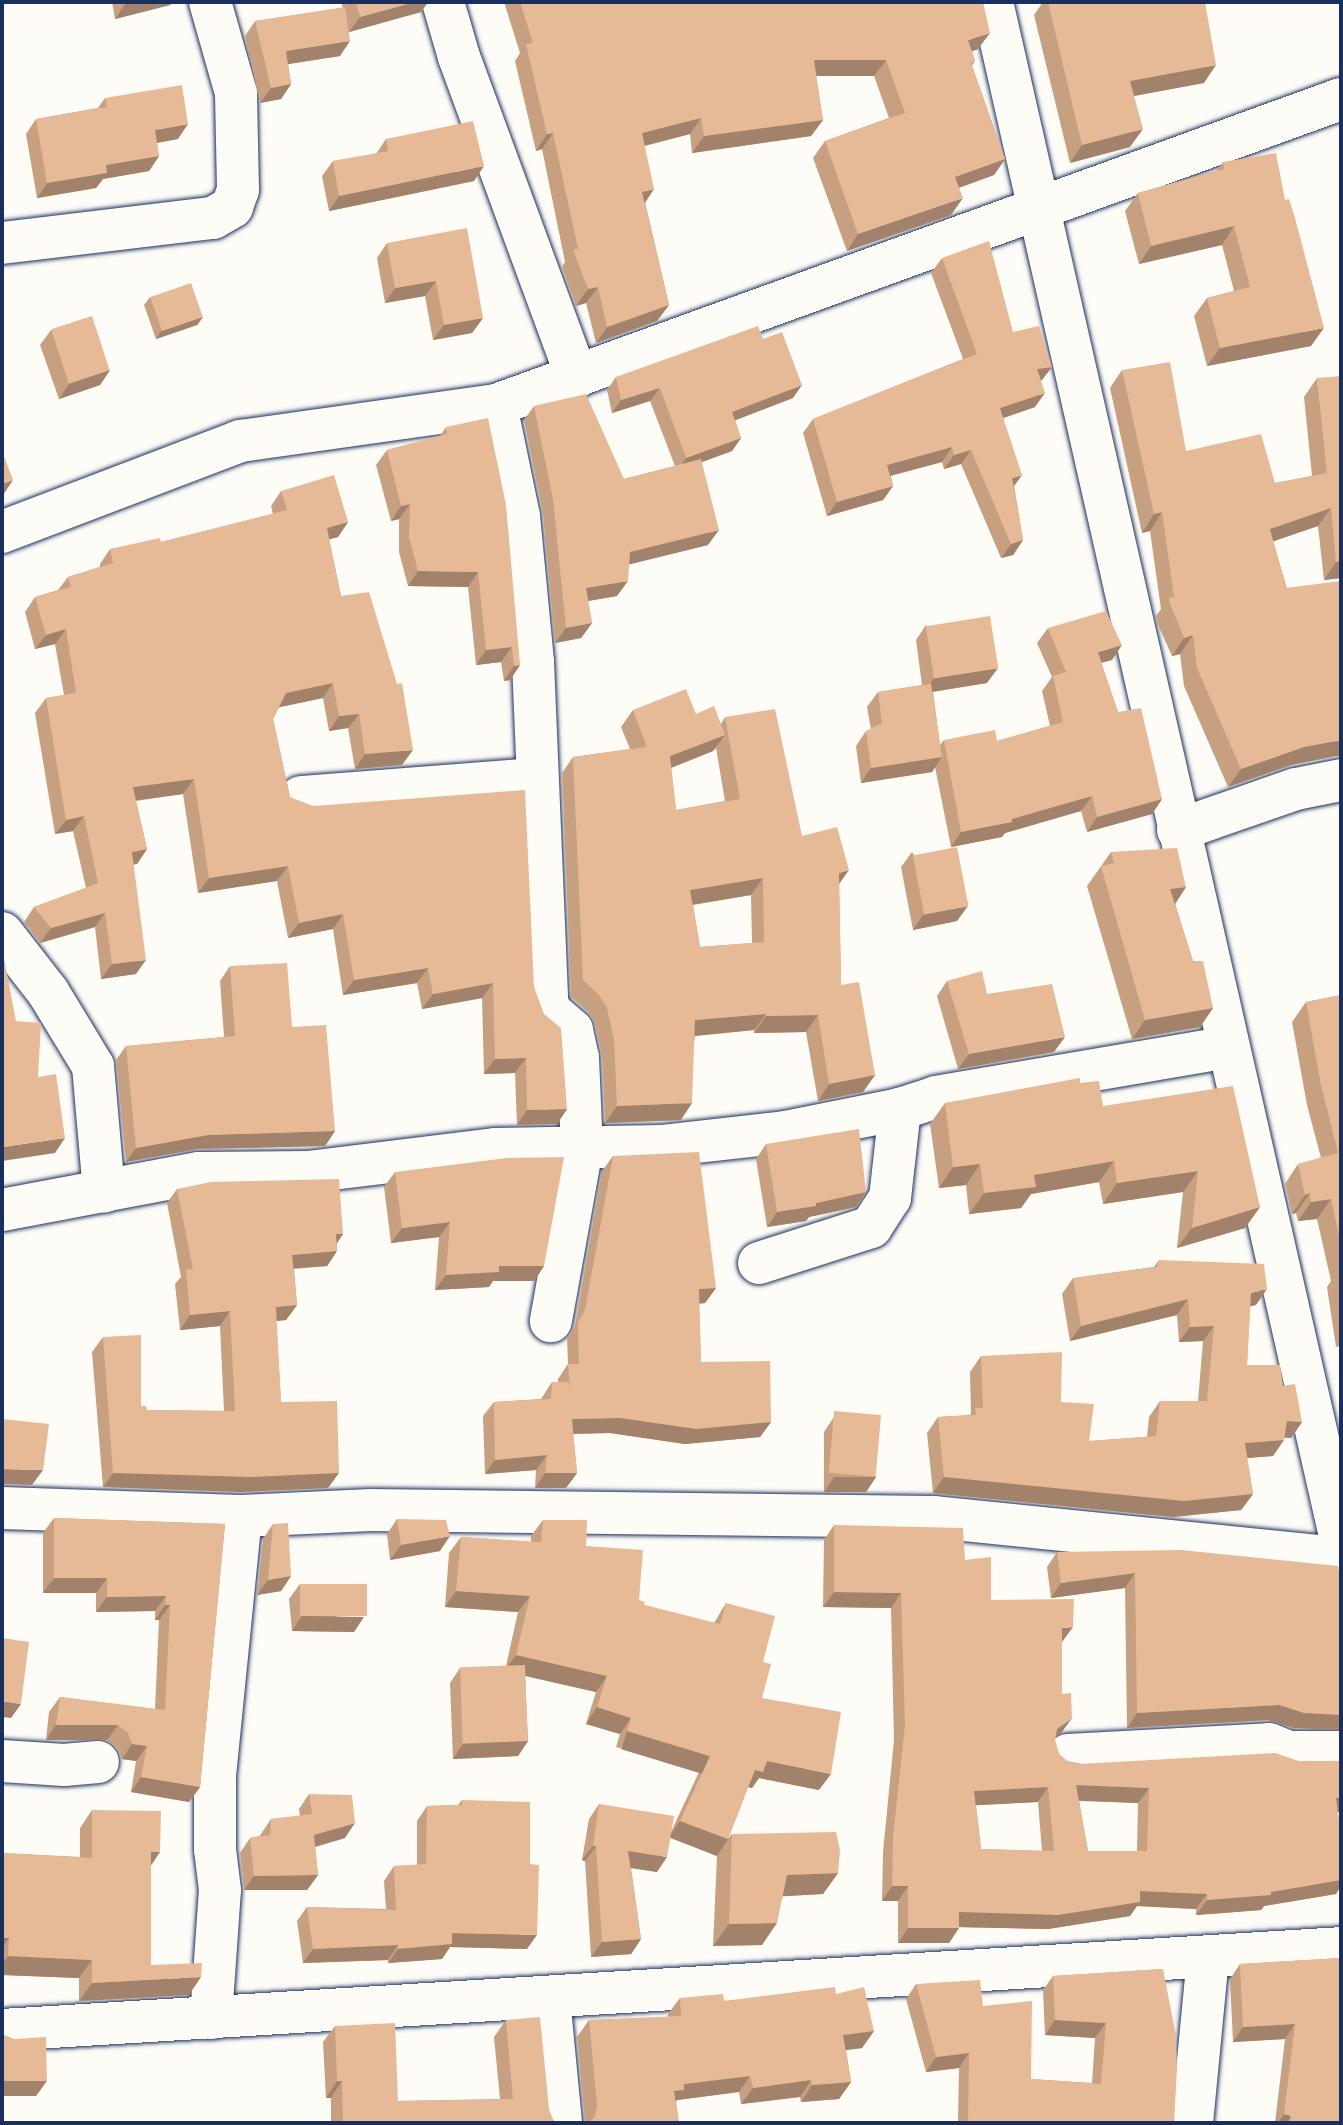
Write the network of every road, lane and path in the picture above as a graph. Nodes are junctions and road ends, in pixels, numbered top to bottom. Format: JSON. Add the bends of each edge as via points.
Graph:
{"nodes":[{"id":1,"x":210,"y":2,"type":"edge"},
{"id":2,"x":443,"y":2,"type":"edge"},
{"id":3,"x":992,"y":2,"type":"edge"},
{"id":4,"x":1341,"y":99,"type":"edge"},
{"id":5,"x":1038,"y":206,"type":"junction"},
{"id":6,"x":2,"y":243,"type":"edge"},
{"id":7,"x":577,"y":377,"type":"junction"},
{"id":8,"x":496,"y":405,"type":"junction"},
{"id":9,"x":2,"y":532,"type":"edge"},
{"id":10,"x":537,"y":779,"type":"junction"},
{"id":11,"x":1341,"y":780,"type":"edge"},
{"id":12,"x":301,"y":797,"type":"dead end"},
{"id":13,"x":1178,"y":830,"type":"junction"},
{"id":14,"x":2,"y":933,"type":"edge"},
{"id":15,"x":1228,"y":1047,"type":"junction"},
{"id":16,"x":900,"y":1109,"type":"junction"},
{"id":17,"x":582,"y":1148,"type":"junction"},
{"id":18,"x":104,"y":1192,"type":"junction"},
{"id":19,"x":2,"y":1210,"type":"edge"},
{"id":20,"x":759,"y":1263,"type":"dead end"},
{"id":21,"x":551,"y":1321,"type":"dead end"},
{"id":22,"x":2,"y":1508,"type":"edge"},
{"id":23,"x":241,"y":1516,"type":"junction"},
{"id":24,"x":1341,"y":1541,"type":"edge"},
{"id":25,"x":1341,"y":1558,"type":"edge"},
{"id":26,"x":1341,"y":1752,"type":"edge"},
{"id":27,"x":1068,"y":1755,"type":"dead end"},
{"id":28,"x":2,"y":1761,"type":"edge"},
{"id":29,"x":98,"y":1762,"type":"dead end"},
{"id":30,"x":1341,"y":1948,"type":"edge"},
{"id":31,"x":1208,"y":1957,"type":"junction"},
{"id":32,"x":549,"y":1998,"type":"junction"},
{"id":33,"x":211,"y":2018,"type":"junction"},
{"id":34,"x":2,"y":2030,"type":"edge"},
{"id":35,"x":561,"y":2123,"type":"edge"},
{"id":36,"x":1192,"y":2123,"type":"edge"}],
"edges":[{"from":1,"to":6,"type":"street","via":[[236,93],[238,190],[232,207],[213,218]]},
{"from":2,"to":7,"type":"street"},
{"from":3,"to":5,"type":"street"},
{"from":4,"to":5,"type":"street"},
{"from":5,"to":7,"type":"street"},
{"from":5,"to":13,"type":"street"},
{"from":7,"to":8,"type":"street"},
{"from":8,"to":9,"type":"street","via":[[240,441]]},
{"from":8,"to":10,"type":"street","via":[[519,516],[534,675]]},
{"from":10,"to":12,"type":"street"},
{"from":10,"to":17,"type":"street","via":[[547,1001],[577,1043]]},
{"from":11,"to":13,"type":"street","via":[[1296,789]]},
{"from":13,"to":15,"type":"street"},
{"from":14,"to":18,"type":"street","via":[[48,992],[93,1066]]},
{"from":15,"to":16,"type":"street","via":[[936,1097]]},
{"from":15,"to":24,"type":"street"},
{"from":16,"to":17,"type":"street","via":[[785,1132],[661,1146]]},
{"from":16,"to":20,"type":"street","via":[[890,1198],[871,1227]]},
{"from":17,"to":18,"type":"street","via":[[495,1149],[308,1172],[198,1173]]},
{"from":17,"to":21,"type":"street"},
{"from":18,"to":19,"type":"street"},
{"from":22,"to":23,"type":"street"},
{"from":23,"to":25,"type":"street","via":[[371,1510],[934,1517]]},
{"from":23,"to":33,"type":"street","via":[[215,1776],[220,1890]]},
{"from":26,"to":27,"type":"street","via":[[1289,1752],[1269,1744]]},
{"from":28,"to":29,"type":"street"},
{"from":30,"to":31,"type":"street"},
{"from":31,"to":32,"type":"street"},
{"from":31,"to":36,"type":"street"},
{"from":32,"to":33,"type":"street"},
{"from":32,"to":35,"type":"street"},
{"from":33,"to":34,"type":"street"}]}
